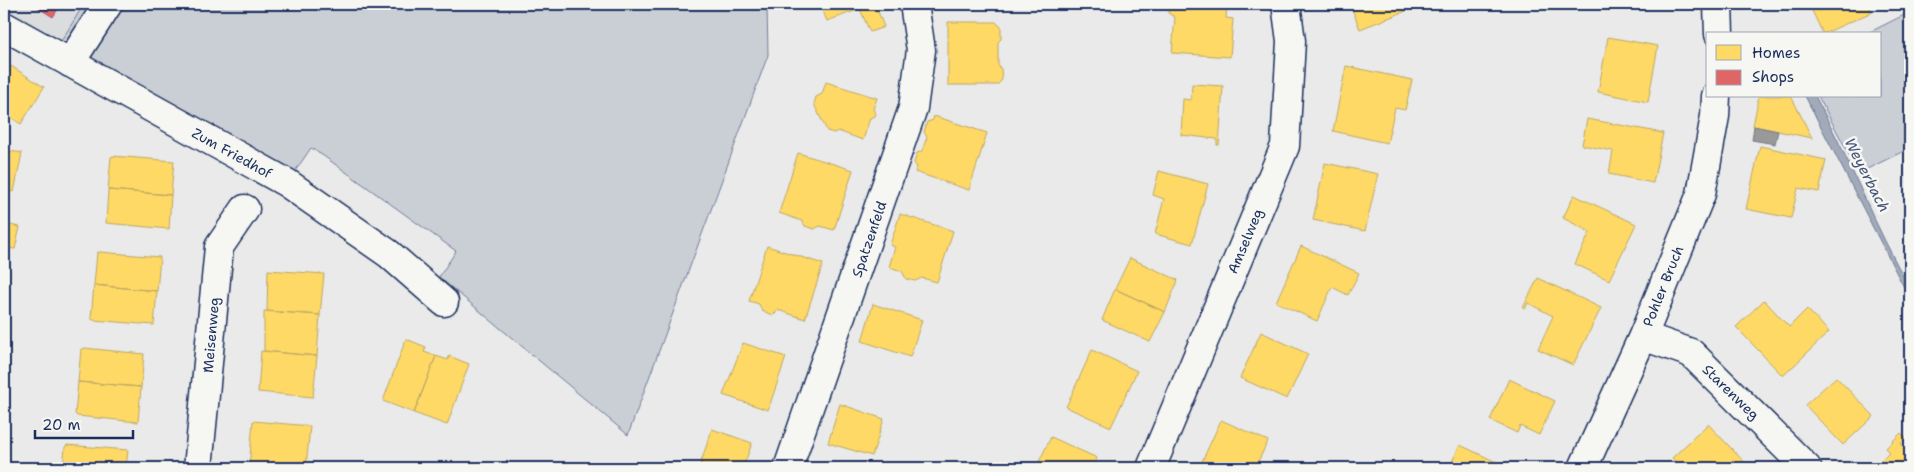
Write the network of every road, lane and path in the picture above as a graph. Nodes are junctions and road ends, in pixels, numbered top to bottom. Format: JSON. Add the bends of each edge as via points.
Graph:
{"nodes":[{"id":1,"x":108,"y":4,"type":"edge"},
{"id":2,"x":914,"y":4,"type":"edge"},
{"id":3,"x":1286,"y":4,"type":"edge"},
{"id":4,"x":1718,"y":4,"type":"edge"},
{"id":5,"x":4,"y":26,"type":"edge"},
{"id":6,"x":1719,"y":32,"type":"edge"},
{"id":7,"x":70,"y":63,"type":"junction"},
{"id":8,"x":1716,"y":98,"type":"edge"},
{"id":9,"x":245,"y":209,"type":"dead end"},
{"id":10,"x":444,"y":302,"type":"dead end"},
{"id":11,"x":1643,"y":336,"type":"junction"},
{"id":12,"x":198,"y":468,"type":"edge"},
{"id":13,"x":788,"y":468,"type":"edge"},
{"id":14,"x":1151,"y":468,"type":"edge"},
{"id":15,"x":1584,"y":468,"type":"edge"},
{"id":16,"x":1808,"y":468,"type":"edge"}],
"edges":[{"from":1,"to":7,"type":"street"},
{"from":2,"to":13,"type":"street","name":"Spatzenfeld","via":[[921,50],[913,108]]},
{"from":3,"to":14,"type":"street","name":"Amselweg","via":[[1291,41],[1285,146]]},
{"from":4,"to":6,"type":"street"},
{"from":5,"to":7,"type":"street","name":"Zum Friedhof"},
{"from":7,"to":10,"type":"street","name":"Zum Friedhof","via":[[288,183],[389,254]]},
{"from":8,"to":11,"type":"street","name":"Pohler Bruch","via":[[1716,116],[1701,194]]},
{"from":9,"to":12,"type":"street","name":"Meisenweg","via":[[219,247]]},
{"from":11,"to":15,"type":"street","name":"Pohler Bruch"},
{"from":11,"to":16,"type":"street","name":"Starenweg","via":[[1691,353]]}]}
